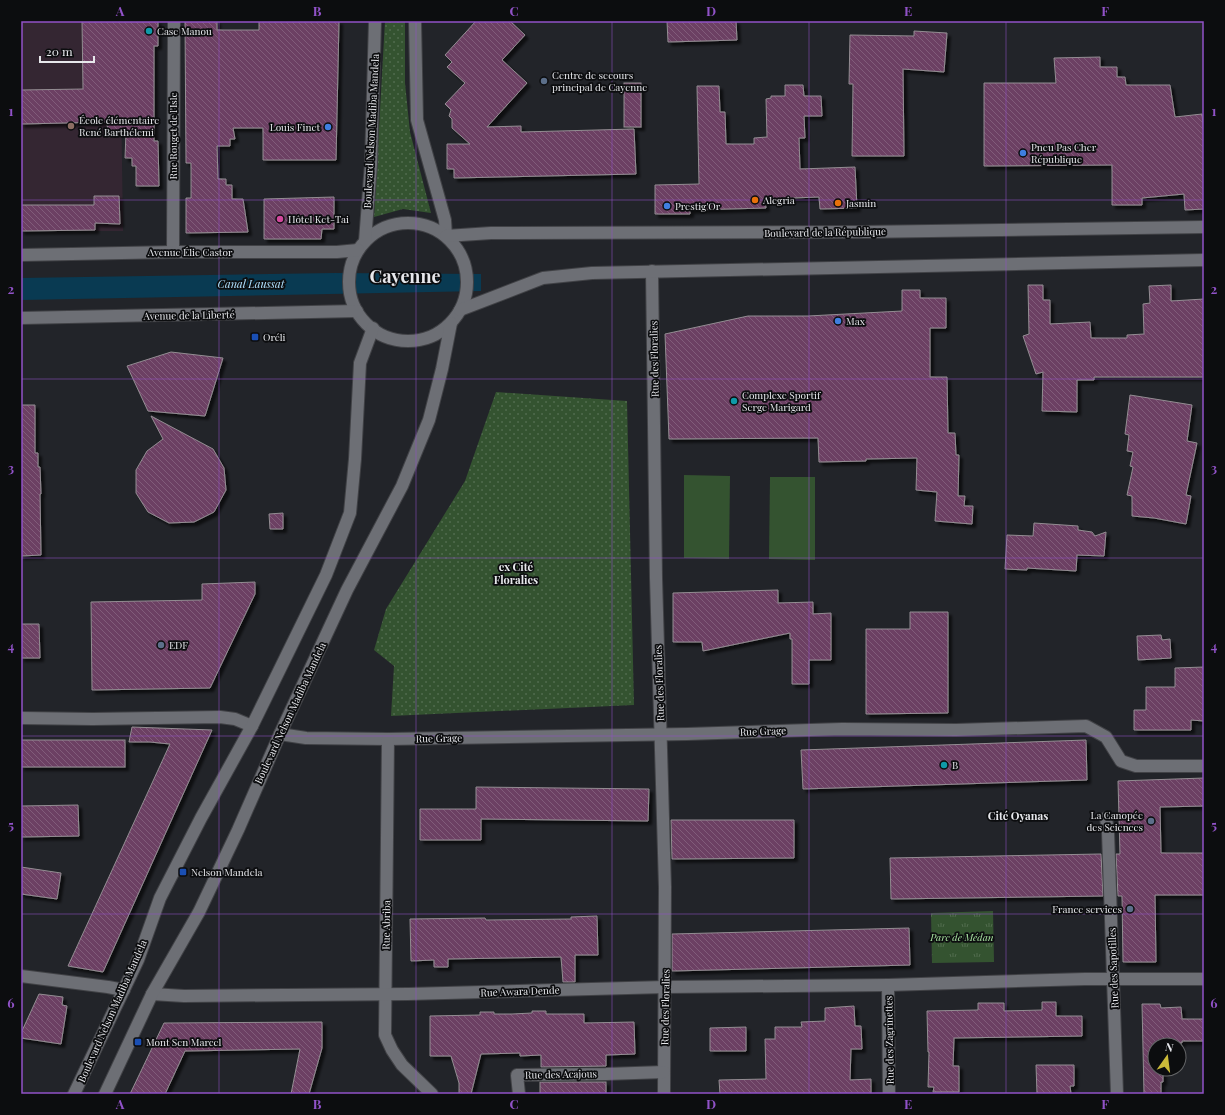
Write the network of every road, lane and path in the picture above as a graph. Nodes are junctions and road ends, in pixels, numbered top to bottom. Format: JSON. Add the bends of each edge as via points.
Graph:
{"nodes":[{"id":1,"x":174,"y":21,"type":"edge"},
{"id":2,"x":375,"y":21,"type":"edge"},
{"id":3,"x":415,"y":21,"type":"edge"},
{"id":4,"x":1204,"y":227,"type":"edge"},
{"id":5,"x":446,"y":236,"type":"junction"},
{"id":6,"x":362,"y":246,"type":"junction"},
{"id":7,"x":173,"y":252,"type":"junction"},
{"id":8,"x":21,"y":255,"type":"edge"},
{"id":9,"x":1204,"y":260,"type":"edge"},
{"id":10,"x":652,"y":271,"type":"junction"},
{"id":11,"x":460,"y":310,"type":"junction"},
{"id":12,"x":357,"y":311,"type":"junction"},
{"id":13,"x":21,"y":318,"type":"edge"},
{"id":14,"x":451,"y":323,"type":"junction"},
{"id":15,"x":373,"y":328,"type":"junction"},
{"id":16,"x":21,"y":718,"type":"edge"},
{"id":17,"x":252,"y":726,"type":"junction"},
{"id":18,"x":280,"y":734,"type":"junction"},
{"id":19,"x":661,"y":734,"type":"junction"},
{"id":20,"x":388,"y":739,"type":"junction"},
{"id":21,"x":1204,"y":766,"type":"edge"},
{"id":22,"x":1106,"y":818,"type":"dead end"},
{"id":23,"x":21,"y":976,"type":"edge"},
{"id":24,"x":1113,"y":979,"type":"junction"},
{"id":25,"x":1204,"y":979,"type":"edge"},
{"id":26,"x":888,"y":985,"type":"junction"},
{"id":27,"x":665,"y":986,"type":"junction"},
{"id":28,"x":124,"y":990,"type":"junction"},
{"id":29,"x":152,"y":994,"type":"junction"},
{"id":30,"x":385,"y":994,"type":"junction"},
{"id":31,"x":664,"y":1072,"type":"junction"},
{"id":32,"x":74,"y":1094,"type":"edge"},
{"id":33,"x":105,"y":1094,"type":"edge"},
{"id":34,"x":432,"y":1094,"type":"edge"},
{"id":35,"x":519,"y":1094,"type":"edge"},
{"id":36,"x":664,"y":1094,"type":"edge"},
{"id":37,"x":889,"y":1094,"type":"edge"},
{"id":38,"x":1117,"y":1094,"type":"edge"}],
"edges":[{"from":1,"to":7,"type":"street","name":"Rue Rouget de l'Isle"},
{"from":2,"to":6,"type":"street","name":"Boulevard Nelson Madiba Mandela","via":[[372,132]]},
{"from":3,"to":5,"type":"street","via":[[417,120],[446,220]]},
{"from":4,"to":5,"type":"street","name":"Boulevard de la République","via":[[491,233]]},
{"from":5,"to":6,"type":"street","via":[[431,227],[418,223],[404,223],[382,228]]},
{"from":5,"to":11,"type":"street","via":[[458,250],[466,267],[468,284]]},
{"from":6,"to":7,"type":"street","name":"Avenue Élie Castor","via":[[337,252]]},
{"from":6,"to":12,"type":"street","via":[[352,263],[349,281]]},
{"from":7,"to":8,"type":"street","name":"Avenue Élie Castor"},
{"from":9,"to":10,"type":"street"},
{"from":10,"to":11,"type":"street","via":[[543,278]]},
{"from":10,"to":19,"type":"street","name":"Rue des Floralies"},
{"from":11,"to":14,"type":"street"},
{"from":12,"to":13,"type":"street","name":"Avenue de la Liberté"},
{"from":12,"to":15,"type":"street"},
{"from":14,"to":15,"type":"street","via":[[433,335],[409,340],[385,336]]},
{"from":14,"to":18,"type":"street","name":"Boulevard Nelson Madiba Mandela","via":[[429,420],[405,479],[347,590]]},
{"from":15,"to":17,"type":"street","name":"Boulevard Nelson Madiba Mandela","via":[[360,363],[350,513],[326,575]]},
{"from":16,"to":17,"type":"street","via":[[93,720],[220,717],[235,719]]},
{"from":17,"to":28,"type":"street","name":"Boulevard Nelson Madiba Mandela","via":[[160,898],[138,960]]},
{"from":18,"to":20,"type":"street","name":"Rue Grage","via":[[306,738]]},
{"from":18,"to":29,"type":"street","name":"Boulevard Nelson Madiba Mandela","via":[[199,912]]},
{"from":19,"to":20,"type":"street","name":"Rue Grage"},
{"from":19,"to":21,"type":"street","name":"Rue Grage","via":[[1086,726],[1106,737],[1121,761],[1136,766]]},
{"from":19,"to":27,"type":"street","name":"Rue des Floralies"},
{"from":20,"to":30,"type":"street","name":"Rue Abriba"},
{"from":22,"to":24,"type":"street","name":"Rue des Sapotilles"},
{"from":23,"to":28,"type":"street"},
{"from":24,"to":25,"type":"street","name":"Rue Awara Dende"},
{"from":24,"to":26,"type":"street","name":"Rue Awara Dende"},
{"from":24,"to":38,"type":"street","name":"Rue des Sapotilles"},
{"from":26,"to":27,"type":"street","name":"Rue Awara Dende"},
{"from":26,"to":37,"type":"street","name":"Rue des Zagrinettes"},
{"from":27,"to":30,"type":"street","name":"Rue Awara Dende"},
{"from":27,"to":31,"type":"street","name":"Rue des Floralies"},
{"from":28,"to":32,"type":"street","name":"Boulevard Nelson Madiba Mandela"},
{"from":29,"to":30,"type":"street","name":"Rue Awara Dende"},
{"from":29,"to":33,"type":"street","name":"Boulevard Nelson Madiba Mandela"},
{"from":30,"to":34,"type":"street","name":"Rue Abriba","via":[[385,1035],[392,1050],[402,1065]]},
{"from":31,"to":35,"type":"street","name":"Rue des Acajous","via":[[517,1075]]},
{"from":31,"to":36,"type":"street","name":"Rue des Floralies"}]}
